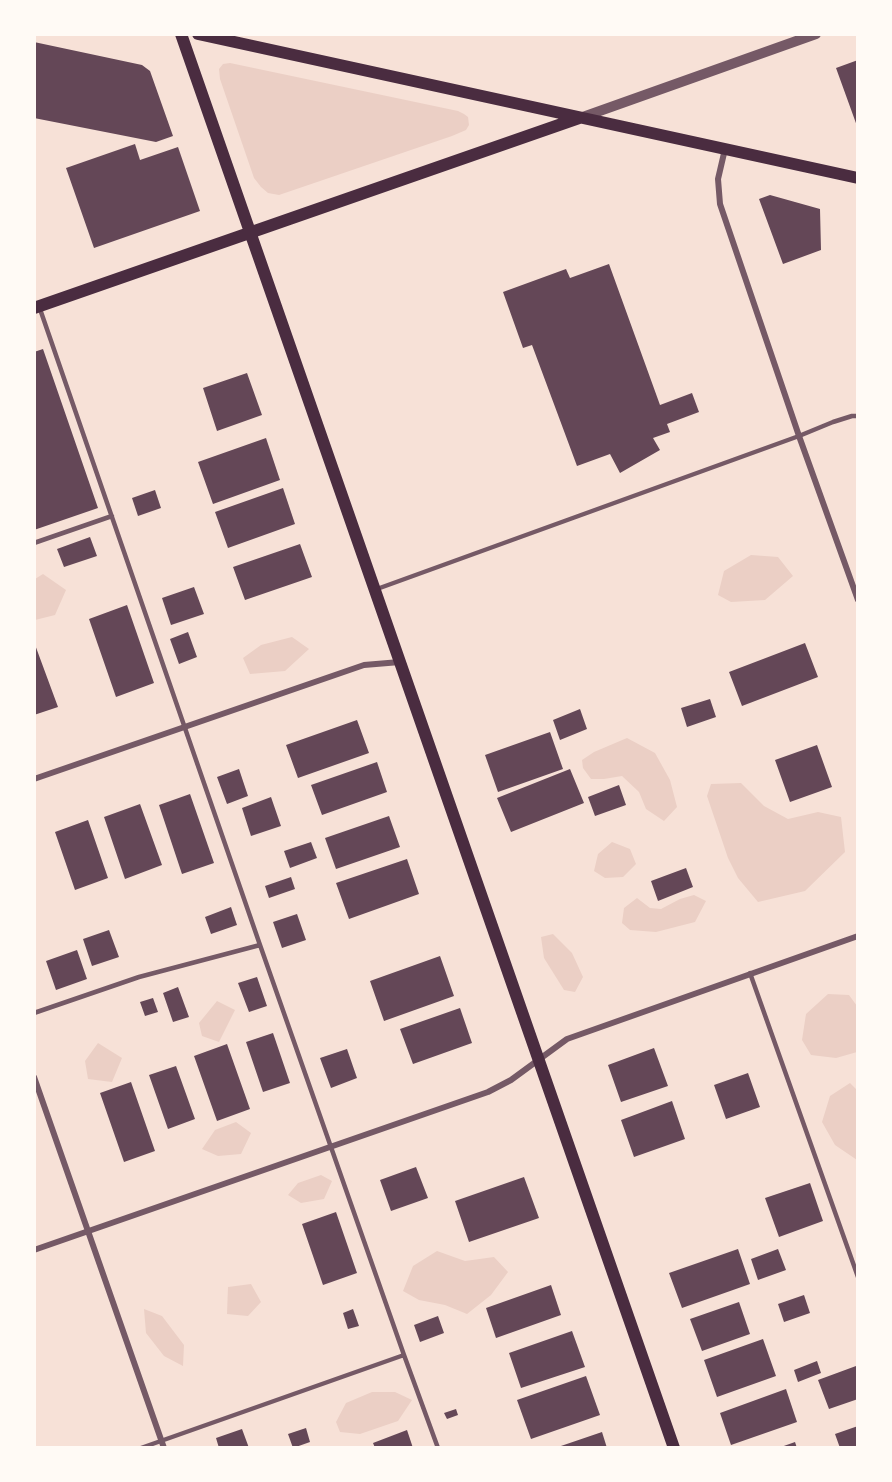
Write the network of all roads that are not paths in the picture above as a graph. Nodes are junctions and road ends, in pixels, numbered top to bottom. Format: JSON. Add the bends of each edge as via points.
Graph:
{"nodes":[{"id":1,"x":181,"y":34,"type":"edge"},
{"id":2,"x":198,"y":34,"type":"edge"},
{"id":3,"x":816,"y":34,"type":"edge"},
{"id":4,"x":580,"y":118,"type":"junction"},
{"id":5,"x":725,"y":149,"type":"junction"},
{"id":6,"x":858,"y":178,"type":"edge"},
{"id":7,"x":250,"y":233,"type":"junction"},
{"id":8,"x":37,"y":307,"type":"edge"},
{"id":9,"x":858,"y":416,"type":"edge"},
{"id":10,"x":800,"y":436,"type":"junction"},
{"id":11,"x":112,"y":516,"type":"junction"},
{"id":12,"x":34,"y":543,"type":"edge"},
{"id":13,"x":375,"y":590,"type":"junction"},
{"id":14,"x":858,"y":600,"type":"edge"},
{"id":15,"x":400,"y":662,"type":"junction"},
{"id":16,"x":184,"y":727,"type":"junction"},
{"id":17,"x":34,"y":779,"type":"edge"},
{"id":18,"x":858,"y":936,"type":"edge"},
{"id":19,"x":260,"y":945,"type":"junction"},
{"id":20,"x":750,"y":973,"type":"junction"},
{"id":21,"x":34,"y":1013,"type":"edge"},
{"id":22,"x":538,"y":1060,"type":"junction"},
{"id":23,"x":34,"y":1077,"type":"edge"},
{"id":24,"x":331,"y":1146,"type":"junction"},
{"id":25,"x":88,"y":1231,"type":"junction"},
{"id":26,"x":34,"y":1250,"type":"edge"},
{"id":27,"x":858,"y":1277,"type":"edge"},
{"id":28,"x":404,"y":1355,"type":"junction"},
{"id":29,"x":162,"y":1440,"type":"junction"},
{"id":30,"x":141,"y":1448,"type":"edge"},
{"id":31,"x":164,"y":1448,"type":"edge"},
{"id":32,"x":438,"y":1448,"type":"edge"},
{"id":33,"x":674,"y":1448,"type":"edge"}],
"edges":[{"from":1,"to":7,"type":"main road"},
{"from":2,"to":4,"type":"main road"},
{"from":3,"to":4,"type":"street"},
{"from":4,"to":5,"type":"main road"},
{"from":4,"to":7,"type":"main road"},
{"from":5,"to":6,"type":"main road"},
{"from":5,"to":10,"type":"street","via":[[718,179],[720,204]]},
{"from":7,"to":8,"type":"main road"},
{"from":7,"to":13,"type":"main road"},
{"from":8,"to":11,"type":"lane"},
{"from":9,"to":10,"type":"lane"},
{"from":10,"to":13,"type":"lane"},
{"from":10,"to":14,"type":"street"},
{"from":11,"to":12,"type":"lane"},
{"from":11,"to":16,"type":"lane"},
{"from":13,"to":15,"type":"main road"},
{"from":15,"to":16,"type":"street","via":[[364,665]]},
{"from":15,"to":22,"type":"main road"},
{"from":16,"to":17,"type":"street"},
{"from":16,"to":19,"type":"lane"},
{"from":18,"to":20,"type":"street"},
{"from":19,"to":21,"type":"lane","via":[[139,977]]},
{"from":19,"to":24,"type":"lane"},
{"from":20,"to":22,"type":"street","via":[[567,1039]]},
{"from":20,"to":27,"type":"lane"},
{"from":22,"to":24,"type":"street","via":[[488,1092]]},
{"from":22,"to":33,"type":"main road"},
{"from":23,"to":25,"type":"street"},
{"from":24,"to":25,"type":"street"},
{"from":24,"to":28,"type":"lane"},
{"from":25,"to":26,"type":"street"},
{"from":25,"to":29,"type":"street"},
{"from":28,"to":29,"type":"lane"},
{"from":28,"to":32,"type":"lane"},
{"from":29,"to":30,"type":"lane"},
{"from":29,"to":31,"type":"street"}]}
